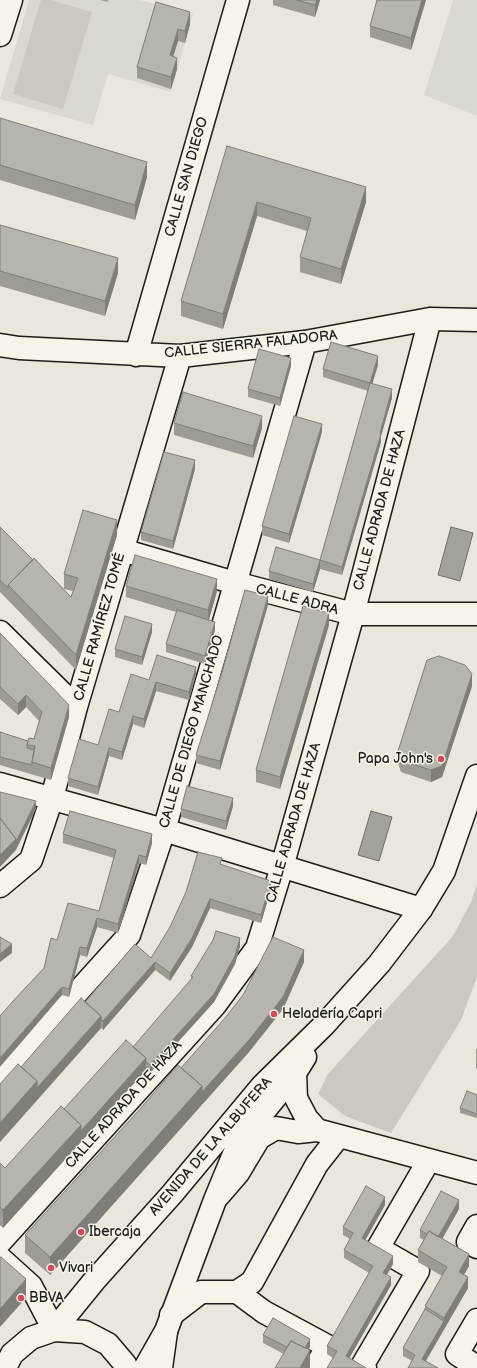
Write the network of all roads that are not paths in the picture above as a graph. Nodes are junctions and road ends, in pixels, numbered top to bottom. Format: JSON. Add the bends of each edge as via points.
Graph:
{"nodes":[{"id":1,"x":11,"y":0,"type":"edge"},
{"id":2,"x":238,"y":0,"type":"edge"},
{"id":3,"x":0,"y":33,"type":"edge"},
{"id":4,"x":430,"y":319,"type":"junction"},
{"id":5,"x":477,"y":320,"type":"edge"},
{"id":6,"x":305,"y":342,"type":"junction"},
{"id":7,"x":0,"y":345,"type":"edge"},
{"id":8,"x":136,"y":355,"type":"junction"},
{"id":9,"x":180,"y":356,"type":"junction"},
{"id":10,"x":122,"y":550,"type":"junction"},
{"id":11,"x":235,"y":583,"type":"junction"},
{"id":12,"x":353,"y":614,"type":"junction"},
{"id":13,"x":477,"y":614,"type":"edge"},
{"id":14,"x":0,"y":632,"type":"edge"},
{"id":15,"x":76,"y":707,"type":"junction"},
{"id":16,"x":477,"y":776,"type":"edge"},
{"id":17,"x":0,"y":784,"type":"edge"},
{"id":18,"x":52,"y":798,"type":"junction"},
{"id":19,"x":164,"y":830,"type":"junction"},
{"id":20,"x":282,"y":867,"type":"junction"},
{"id":21,"x":0,"y":886,"type":"edge"},
{"id":22,"x":421,"y":909,"type":"junction"},
{"id":23,"x":325,"y":1024,"type":"junction"},
{"id":24,"x":295,"y":1073,"type":"junction"},
{"id":25,"x":0,"y":1078,"type":"edge"},
{"id":26,"x":317,"y":1130,"type":"junction"},
{"id":27,"x":339,"y":1136,"type":"junction"},
{"id":28,"x":429,"y":1160,"type":"junction"},
{"id":29,"x":477,"y":1173,"type":"edge"},
{"id":30,"x":215,"y":1200,"type":"junction"},
{"id":31,"x":477,"y":1226,"type":"edge"},
{"id":32,"x":0,"y":1242,"type":"edge"},
{"id":33,"x":477,"y":1247,"type":"edge"},
{"id":34,"x":0,"y":1258,"type":"edge"},
{"id":35,"x":237,"y":1292,"type":"junction"},
{"id":36,"x":477,"y":1320,"type":"edge"},
{"id":37,"x":169,"y":1323,"type":"junction"},
{"id":38,"x":54,"y":1330,"type":"junction"},
{"id":39,"x":477,"y":1366,"type":"edge"},
{"id":40,"x":5,"y":1368,"type":"edge"},
{"id":41,"x":126,"y":1368,"type":"edge"},
{"id":42,"x":145,"y":1368,"type":"edge"},
{"id":43,"x":161,"y":1368,"type":"edge"},
{"id":44,"x":318,"y":1368,"type":"edge"},
{"id":45,"x":365,"y":1368,"type":"edge"}],
"edges":[{"from":1,"to":3,"type":"street"},
{"from":2,"to":8,"type":"street","name":"CALLE SAN DIEGO"},
{"from":4,"to":5,"type":"street","name":"CALLE SIERRA FALADORA"},
{"from":4,"to":6,"type":"street","name":"CALLE SIERRA FALADORA"},
{"from":4,"to":12,"type":"street","name":"CALLE ADRADA DE HAZA"},
{"from":6,"to":9,"type":"street","name":"CALLE SIERRA FALADORA"},
{"from":6,"to":11,"type":"street","name":"CALLE DE DIEGO MANCHADO"},
{"from":7,"to":8,"type":"street","name":"CALLE SIERRA FALADORA"},
{"from":8,"to":9,"type":"street","name":"CALLE SIERRA FALADORA"},
{"from":9,"to":10,"type":"street","name":"CALLE RAMÍREZ TOMÉ"},
{"from":10,"to":11,"type":"street","name":"CALLE ADRA"},
{"from":10,"to":15,"type":"street","name":"CALLE RAMÍREZ TOMÉ"},
{"from":11,"to":12,"type":"street","name":"CALLE ADRA"},
{"from":11,"to":19,"type":"street","name":"CALLE DE DIEGO MANCHADO"},
{"from":12,"to":13,"type":"street","name":"CALLE ADRA"},
{"from":12,"to":20,"type":"street","name":"CALLE ADRADA DE HAZA"},
{"from":14,"to":15,"type":"street"},
{"from":15,"to":18,"type":"street","name":"CALLE RAMÍREZ TOMÉ"},
{"from":16,"to":22,"type":"street","name":"AVENIDA DE LA ALBUFERA","via":[[444,872]]},
{"from":17,"to":18,"type":"street"},
{"from":18,"to":19,"type":"street"},
{"from":18,"to":21,"type":"street","name":"CALLE RAMÍREZ TOMÉ","via":[[31,860]]},
{"from":19,"to":20,"type":"street"},
{"from":19,"to":25,"type":"street","name":"CALLE DE DIEGO MANCHADO","via":[[129,935]]},
{"from":20,"to":22,"type":"street"},
{"from":20,"to":32,"type":"street","name":"CALLE ADRADA DE HAZA","via":[[257,948],[215,1005]]},
{"from":22,"to":23,"type":"street","name":"AVENIDA DE LA ALBUFERA","via":[[379,964]]},
{"from":23,"to":24,"type":"street","name":"AVENIDA DE LA ALBUFERA"},
{"from":23,"to":38,"type":"street","name":"AVENIDA DE LA ALBUFERA","via":[[262,1086]]},
{"from":24,"to":26,"type":"street","via":[[296,1098],[307,1119]]},
{"from":24,"to":30,"type":"street","name":"AVENIDA DE LA ALBUFERA","via":[[247,1132],[234,1154]]},
{"from":26,"to":27,"type":"street"},
{"from":26,"to":30,"type":"street","via":[[298,1132],[276,1128],[259,1138],[238,1173]]},
{"from":27,"to":28,"type":"street"},
{"from":27,"to":35,"type":"street","via":[[317,1164],[252,1282]]},
{"from":28,"to":29,"type":"street"},
{"from":28,"to":45,"type":"street","via":[[378,1248],[418,1271],[362,1366]]},
{"from":30,"to":37,"type":"street","name":"AVENIDA DE LA ALBUFERA"},
{"from":31,"to":33,"type":"street","via":[[468,1242]]},
{"from":34,"to":38,"type":"street","via":[[31,1286]]},
{"from":35,"to":37,"type":"street","via":[[201,1292]]},
{"from":35,"to":44,"type":"street","via":[[264,1312],[327,1346],[316,1367]]},
{"from":36,"to":39,"type":"street","via":[[457,1354]]},
{"from":37,"to":42,"type":"street","name":"AVENIDA DE LA ALBUFERA"},
{"from":37,"to":43,"type":"street"},
{"from":38,"to":40,"type":"street","via":[[31,1338],[12,1354]]},
{"from":38,"to":41,"type":"street","via":[[85,1332],[108,1344]]}]}
